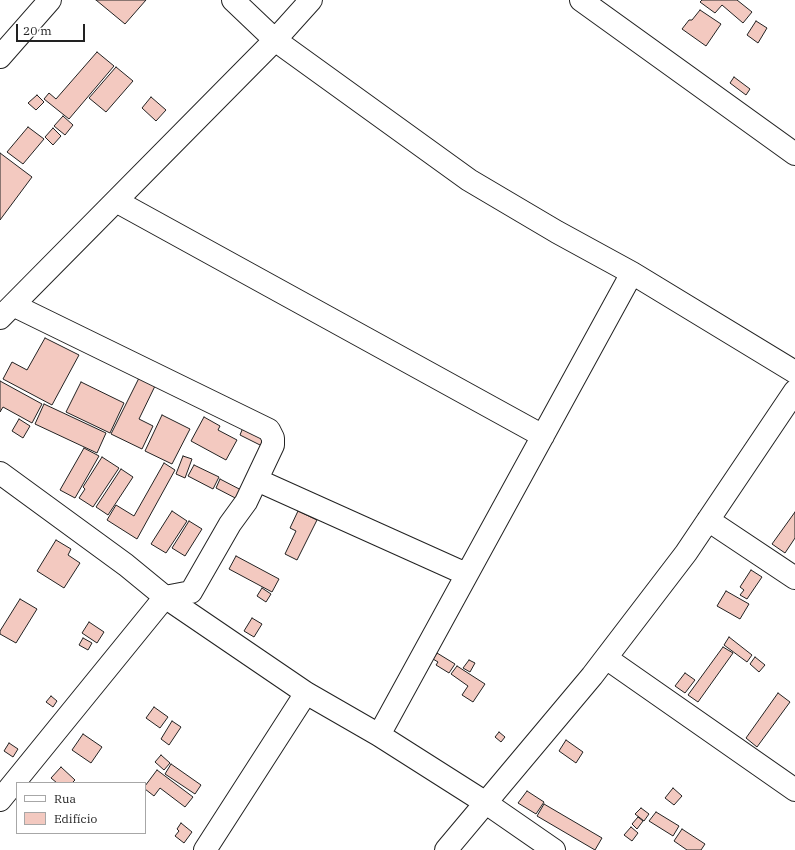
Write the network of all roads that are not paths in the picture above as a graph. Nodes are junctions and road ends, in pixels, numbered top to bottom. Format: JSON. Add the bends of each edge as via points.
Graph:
{"nodes":[{"id":1,"x":50,"y":0,"type":"edge"},
{"id":2,"x":233,"y":0,"type":"edge"},
{"id":3,"x":311,"y":0,"type":"edge"},
{"id":4,"x":581,"y":0,"type":"edge"},
{"id":5,"x":275,"y":40,"type":"junction"},
{"id":6,"x":0,"y":57,"type":"edge"},
{"id":7,"x":795,"y":154,"type":"edge"},
{"id":8,"x":116,"y":200,"type":"junction"},
{"id":9,"x":632,"y":273,"type":"junction"},
{"id":10,"x":6,"y":312,"type":"edge"},
{"id":11,"x":795,"y":372,"type":"edge"},
{"id":12,"x":795,"y":391,"type":"edge"},
{"id":13,"x":543,"y":436,"type":"junction"},
{"id":14,"x":257,"y":480,"type":"junction"},
{"id":15,"x":4,"y":482,"type":"edge"},
{"id":16,"x":708,"y":520,"type":"junction"},
{"id":17,"x":466,"y":574,"type":"junction"},
{"id":18,"x":795,"y":578,"type":"edge"},
{"id":19,"x":165,"y":597,"type":"junction"},
{"id":20,"x":606,"y":658,"type":"junction"},
{"id":21,"x":306,"y":692,"type":"junction"},
{"id":22,"x":379,"y":735,"type":"junction"},
{"id":23,"x":795,"y":790,"type":"edge"},
{"id":24,"x":0,"y":800,"type":"edge"},
{"id":25,"x":486,"y":803,"type":"junction"},
{"id":26,"x":205,"y":850,"type":"edge"},
{"id":27,"x":446,"y":850,"type":"edge"},
{"id":28,"x":554,"y":850,"type":"edge"}],
"edges":[{"from":1,"to":6,"type":"street"},
{"from":2,"to":5,"type":"street"},
{"from":3,"to":5,"type":"street"},
{"from":4,"to":7,"type":"street"},
{"from":5,"to":8,"type":"street"},
{"from":5,"to":9,"type":"street","via":[[469,180]]},
{"from":8,"to":10,"type":"street"},
{"from":8,"to":13,"type":"street"},
{"from":9,"to":11,"type":"street"},
{"from":9,"to":13,"type":"street"},
{"from":10,"to":14,"type":"street","via":[[269,430],[273,445]]},
{"from":12,"to":16,"type":"street"},
{"from":13,"to":17,"type":"street"},
{"from":14,"to":17,"type":"street"},
{"from":14,"to":19,"type":"street","via":[[191,592]]},
{"from":15,"to":19,"type":"street","via":[[126,565]]},
{"from":16,"to":18,"type":"street"},
{"from":16,"to":20,"type":"street"},
{"from":17,"to":22,"type":"street"},
{"from":19,"to":21,"type":"street"},
{"from":19,"to":24,"type":"street"},
{"from":20,"to":23,"type":"street"},
{"from":20,"to":25,"type":"street"},
{"from":21,"to":22,"type":"street"},
{"from":21,"to":26,"type":"street"},
{"from":22,"to":25,"type":"street"},
{"from":25,"to":27,"type":"street"},
{"from":25,"to":28,"type":"street"}]}
